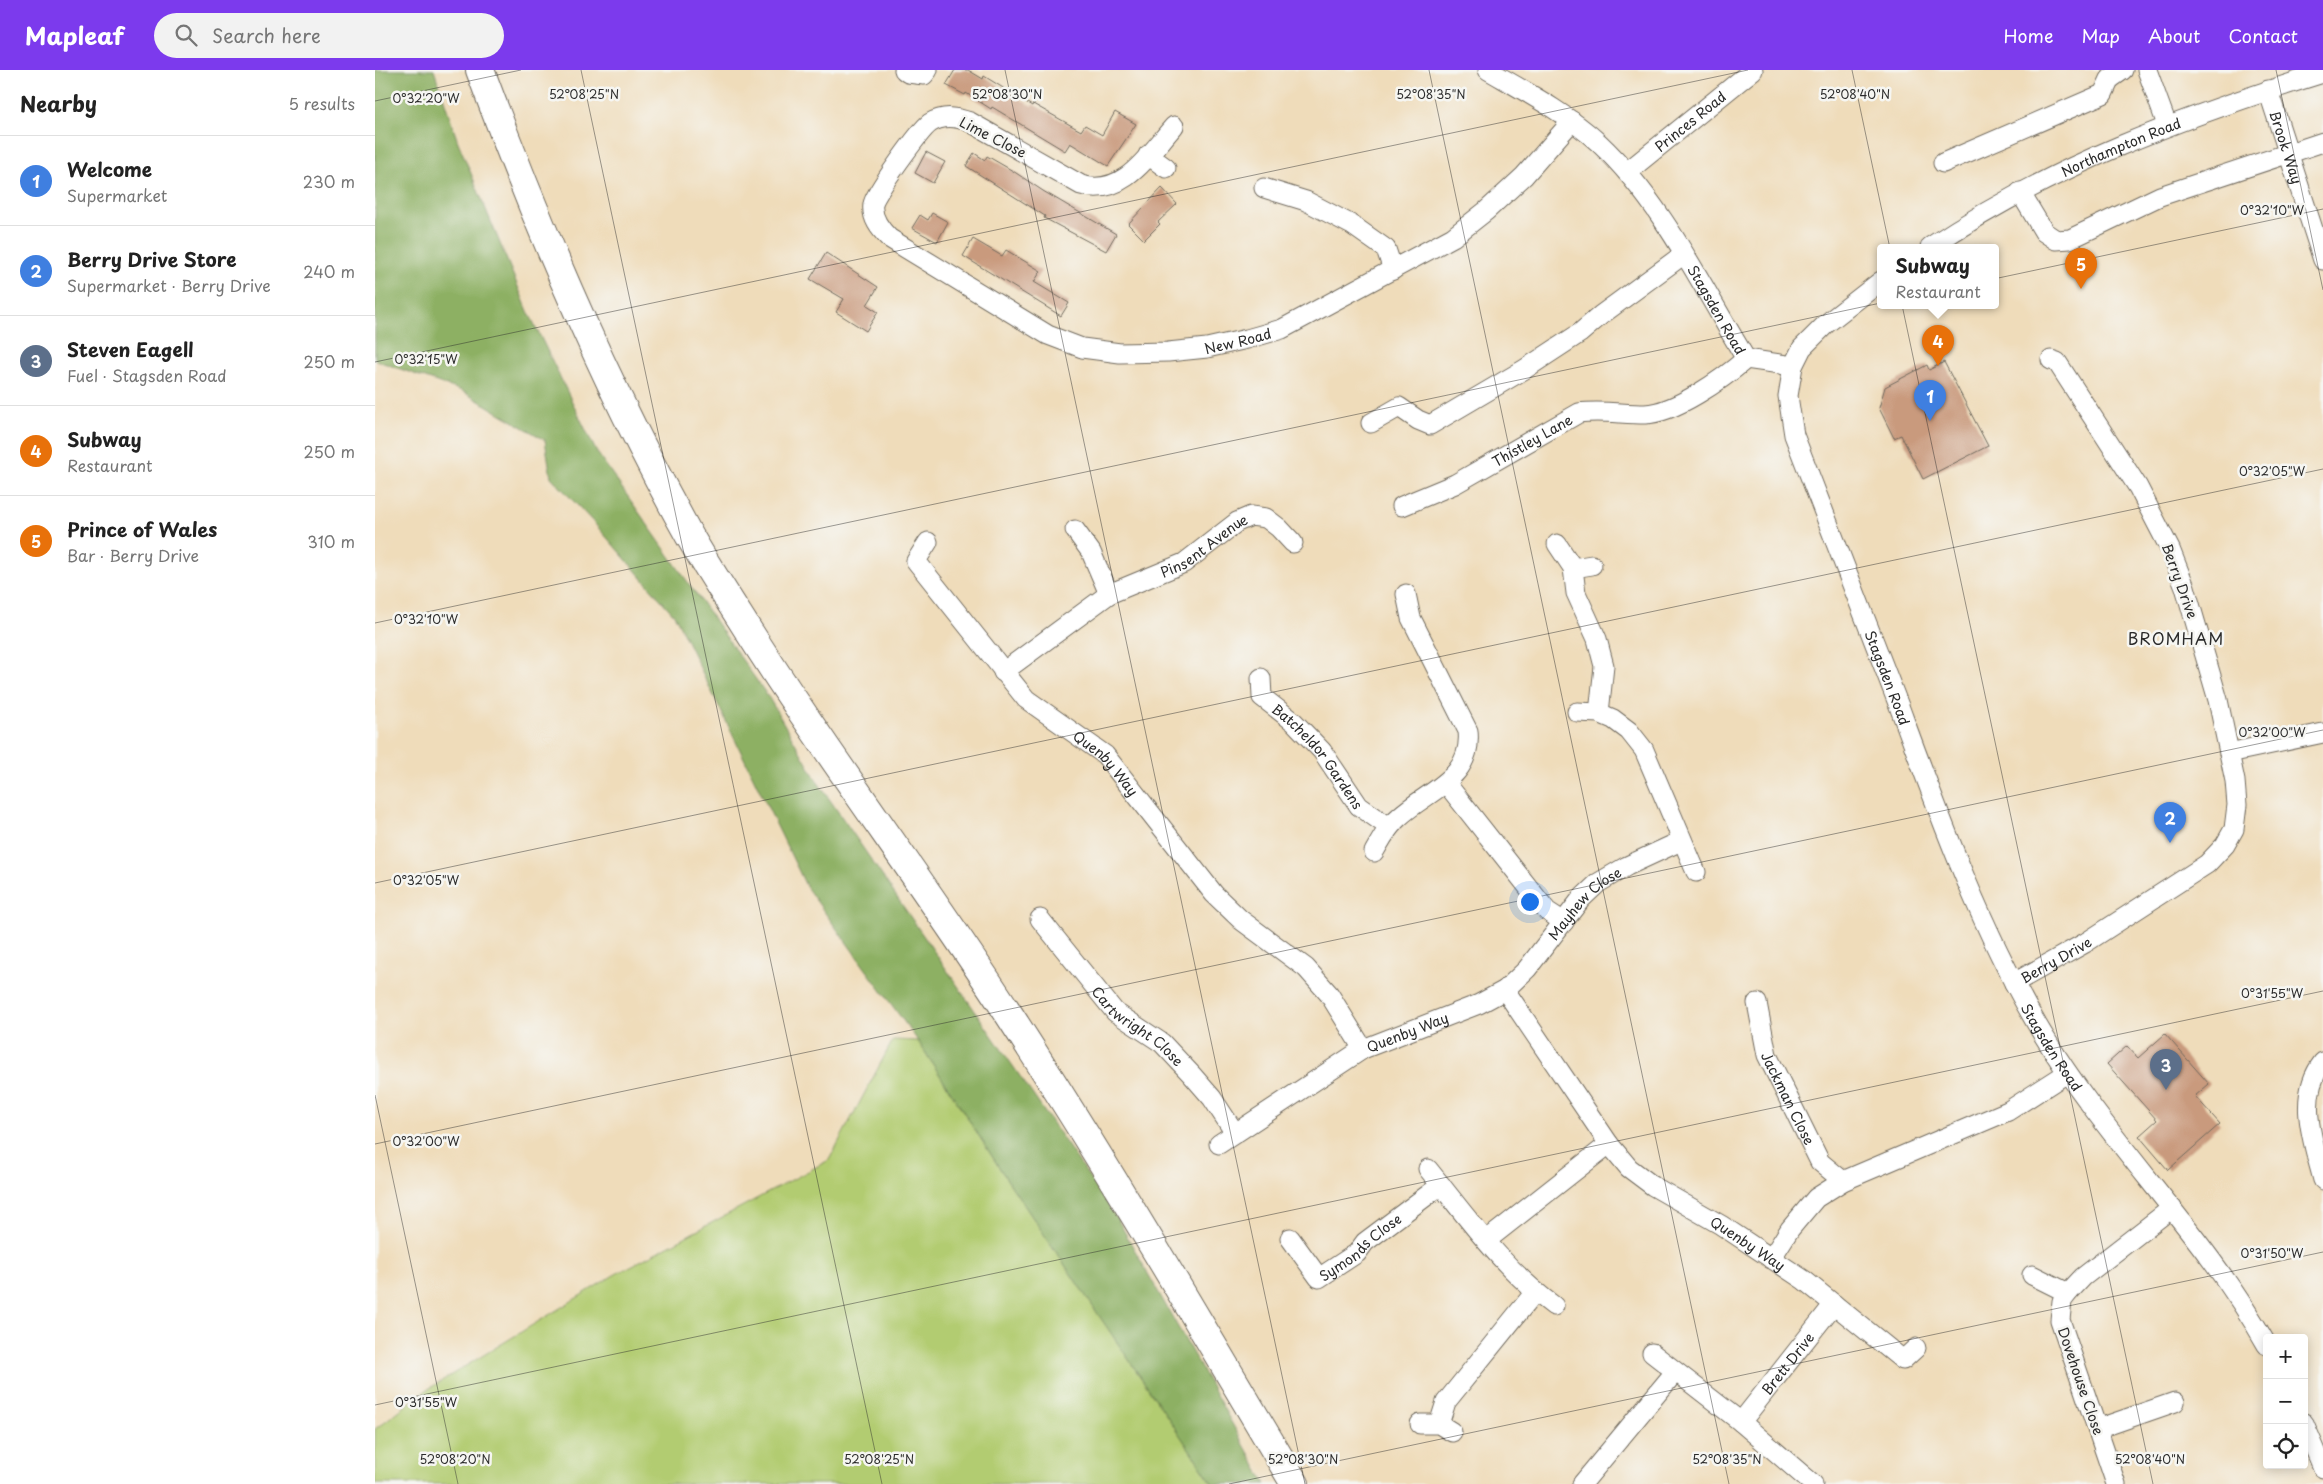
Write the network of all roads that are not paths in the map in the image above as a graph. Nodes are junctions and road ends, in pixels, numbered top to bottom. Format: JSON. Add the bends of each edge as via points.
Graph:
{"nodes":[{"id":1,"x":480,"y":70,"type":"edge"},
{"id":2,"x":904,"y":70,"type":"edge"},
{"id":3,"x":1488,"y":70,"type":"edge"},
{"id":4,"x":1753,"y":70,"type":"edge"},
{"id":5,"x":2123,"y":70,"type":"edge"},
{"id":6,"x":2147,"y":70,"type":"edge"},
{"id":7,"x":926,"y":73,"type":"edge"},
{"id":8,"x":2323,"y":73,"type":"edge"},
{"id":9,"x":2268,"y":90,"type":"junction"},
{"id":10,"x":1572,"y":121,"type":"junction"},
{"id":11,"x":2167,"y":125,"type":"junction"},
{"id":12,"x":1174,"y":126,"type":"dead end"},
{"id":13,"x":2323,"y":142,"type":"edge"},
{"id":14,"x":2288,"y":152,"type":"junction"},
{"id":15,"x":1148,"y":155,"type":"junction"},
{"id":16,"x":1943,"y":163,"type":"dead end"},
{"id":17,"x":1165,"y":168,"type":"dead end"},
{"id":18,"x":1627,"y":172,"type":"junction"},
{"id":19,"x":1264,"y":188,"type":"dead end"},
{"id":20,"x":2020,"y":192,"type":"junction"},
{"id":21,"x":875,"y":217,"type":"joint"},
{"id":22,"x":1935,"y":244,"type":"edge"},
{"id":23,"x":1684,"y":254,"type":"junction"},
{"id":24,"x":2323,"y":260,"type":"edge"},
{"id":25,"x":1393,"y":270,"type":"junction"},
{"id":26,"x":1877,"y":284,"type":"edge"},
{"id":27,"x":1746,"y":359,"type":"junction"},
{"id":28,"x":2051,"y":360,"type":"dead end"},
{"id":29,"x":1793,"y":366,"type":"junction"},
{"id":30,"x":1371,"y":423,"type":"dead end"},
{"id":31,"x":1402,"y":506,"type":"dead end"},
{"id":32,"x":1075,"y":530,"type":"dead end"},
{"id":33,"x":928,"y":542,"type":"dead end"},
{"id":34,"x":1293,"y":542,"type":"dead end"},
{"id":35,"x":1557,"y":544,"type":"dead end"},
{"id":36,"x":1593,"y":565,"type":"dead end"},
{"id":37,"x":1573,"y":568,"type":"junction"},
{"id":38,"x":1109,"y":594,"type":"junction"},
{"id":39,"x":1406,"y":594,"type":"dead end"},
{"id":40,"x":1003,"y":672,"type":"junction"},
{"id":41,"x":1261,"y":678,"type":"dead end"},
{"id":42,"x":1577,"y":712,"type":"dead end"},
{"id":43,"x":1599,"y":713,"type":"junction"},
{"id":44,"x":2323,"y":733,"type":"edge"},
{"id":45,"x":2229,"y":753,"type":"junction"},
{"id":46,"x":1446,"y":783,"type":"junction"},
{"id":47,"x":1389,"y":827,"type":"junction"},
{"id":48,"x":1681,"y":841,"type":"junction"},
{"id":49,"x":1374,"y":852,"type":"dead end"},
{"id":50,"x":1696,"y":872,"type":"dead end"},
{"id":51,"x":1040,"y":919,"type":"dead end"},
{"id":52,"x":1564,"y":922,"type":"junction"},
{"id":53,"x":2014,"y":983,"type":"junction"},
{"id":54,"x":1505,"y":990,"type":"junction"},
{"id":55,"x":1757,"y":1003,"type":"dead end"},
{"id":56,"x":1363,"y":1049,"type":"junction"},
{"id":57,"x":2323,"y":1062,"type":"edge"},
{"id":58,"x":2067,"y":1073,"type":"junction"},
{"id":59,"x":1235,"y":1133,"type":"junction"},
{"id":60,"x":1219,"y":1144,"type":"dead end"},
{"id":61,"x":1609,"y":1144,"type":"junction"},
{"id":62,"x":1428,"y":1169,"type":"dead end"},
{"id":63,"x":2323,"y":1180,"type":"edge"},
{"id":64,"x":1843,"y":1181,"type":"junction"},
{"id":65,"x":1441,"y":1185,"type":"junction"},
{"id":66,"x":2172,"y":1208,"type":"junction"},
{"id":67,"x":1290,"y":1238,"type":"dead end"},
{"id":68,"x":1487,"y":1240,"type":"junction"},
{"id":69,"x":1771,"y":1259,"type":"junction"},
{"id":70,"x":2031,"y":1276,"type":"dead end"},
{"id":71,"x":1535,"y":1292,"type":"junction"},
{"id":72,"x":2068,"y":1292,"type":"junction"},
{"id":73,"x":1833,"y":1304,"type":"junction"},
{"id":74,"x":1553,"y":1306,"type":"dead end"},
{"id":75,"x":2263,"y":1339,"type":"edge"},
{"id":76,"x":1916,"y":1348,"type":"dead end"},
{"id":77,"x":1652,"y":1353,"type":"dead end"},
{"id":78,"x":1675,"y":1372,"type":"junction"},
{"id":79,"x":2175,"y":1402,"type":"dead end"},
{"id":80,"x":1741,"y":1422,"type":"junction"},
{"id":81,"x":1419,"y":1424,"type":"dead end"},
{"id":82,"x":2304,"y":1424,"type":"edge"},
{"id":83,"x":2097,"y":1429,"type":"junction"},
{"id":84,"x":2323,"y":1468,"type":"edge"},
{"id":85,"x":1805,"y":1481,"type":"edge"},
{"id":86,"x":1295,"y":1484,"type":"edge"},
{"id":87,"x":1582,"y":1484,"type":"edge"},
{"id":88,"x":2116,"y":1484,"type":"edge"}],
"edges":[{"from":1,"to":86,"type":"highway","via":[[521,179],[608,380],[690,537],[790,698],[1008,1012],[1142,1225]]},
{"from":2,"to":7,"type":"street"},
{"from":3,"to":10,"type":"street","name":"Stagsden Road"},
{"from":4,"to":18,"type":"street","name":"Princes Road"},
{"from":5,"to":16,"type":"street","via":[[2110,79],[2103,94]]},
{"from":6,"to":11,"type":"street"},
{"from":8,"to":9,"type":"street","name":"Northampton Road"},
{"from":9,"to":11,"type":"street","name":"Northampton Road"},
{"from":9,"to":14,"type":"street","name":"Brook Way"},
{"from":10,"to":18,"type":"street","name":"Stagsden Road"},
{"from":10,"to":25,"type":"street","name":"New Road","via":[[1524,176],[1486,211],[1453,236]]},
{"from":11,"to":20,"type":"street","name":"Northampton Road"},
{"from":12,"to":15,"type":"street","name":"Lime Close"},
{"from":13,"to":14,"type":"street"},
{"from":14,"to":20,"type":"street","via":[[2160,196],[2070,239],[2056,240],[2044,232]]},
{"from":14,"to":24,"type":"street","name":"Brook Way"},
{"from":15,"to":17,"type":"street"},
{"from":15,"to":21,"type":"street","name":"Lime Close","via":[[1120,183],[1093,189],[971,122],[954,117],[941,119],[929,124],[883,184],[873,204]]},
{"from":18,"to":23,"type":"street","name":"Stagsden Road","via":[[1663,219]]},
{"from":19,"to":25,"type":"street","via":[[1306,201],[1352,225],[1386,249]]},
{"from":20,"to":22,"type":"street","name":"Northampton Road"},
{"from":21,"to":25,"type":"street","name":"New Road","via":[[889,238],[1048,335],[1082,348],[1120,353],[1168,352],[1247,340],[1282,329]]},
{"from":23,"to":27,"type":"street","name":"Stagsden Road"},
{"from":23,"to":30,"type":"street","via":[[1581,333],[1430,425],[1417,420],[1399,406]]},
{"from":26,"to":29,"type":"street","via":[[1826,324],[1802,348]]},
{"from":27,"to":29,"type":"street","name":"Stagsden Road"},
{"from":27,"to":31,"type":"street","name":"Thistley Lane","via":[[1681,404],[1646,414],[1579,413],[1455,484]]},
{"from":28,"to":45,"type":"street","name":"Berry Drive","via":[[2057,362],[2138,487],[2170,549],[2188,596],[2218,700]]},
{"from":29,"to":53,"type":"street","name":"Stagsden Road","via":[[1788,396],[1794,435],[1935,803]]},
{"from":32,"to":38,"type":"street","via":[[1091,552]]},
{"from":33,"to":40,"type":"street","name":"Quenby Way","via":[[916,561]]},
{"from":34,"to":38,"type":"street","name":"Pinsent Avenue","via":[[1266,518],[1251,516],[1237,522],[1184,563]]},
{"from":35,"to":37,"type":"street"},
{"from":36,"to":37,"type":"street"},
{"from":37,"to":43,"type":"street","via":[[1576,593],[1597,640],[1604,666]]},
{"from":38,"to":40,"type":"street","name":"Pinsent Avenue"},
{"from":39,"to":46,"type":"street","via":[[1411,618],[1468,731],[1465,760]]},
{"from":40,"to":56,"type":"street","name":"Quenby Way","via":[[1026,699],[1105,755],[1214,894],[1241,920],[1306,968],[1329,994]]},
{"from":41,"to":47,"type":"street","name":"Batcheldor Gardens","via":[[1262,697],[1312,741],[1359,806]]},
{"from":42,"to":43,"type":"street"},
{"from":43,"to":48,"type":"street","via":[[1629,731],[1644,750]]},
{"from":44,"to":45,"type":"street"},
{"from":45,"to":53,"type":"street","name":"Berry Drive","via":[[2237,805],[2234,829],[2225,845],[2207,864],[2085,943]]},
{"from":46,"to":47,"type":"street","via":[[1399,816]]},
{"from":46,"to":52,"type":"street","via":[[1547,911]]},
{"from":47,"to":49,"type":"street"},
{"from":48,"to":50,"type":"street"},
{"from":48,"to":52,"type":"street","name":"Mayhew Close","via":[[1599,883],[1581,899]]},
{"from":51,"to":59,"type":"street","name":"Cartwright Close","via":[[1115,1012],[1161,1043],[1193,1075]]},
{"from":52,"to":54,"type":"street","name":"Mayhew Close","via":[[1527,969]]},
{"from":53,"to":58,"type":"street","name":"Stagsden Road"},
{"from":54,"to":56,"type":"street","name":"Quenby Way","via":[[1479,1004]]},
{"from":54,"to":61,"type":"street","name":"Quenby Way"},
{"from":55,"to":64,"type":"street","name":"Jackman Close","via":[[1767,1055],[1820,1162]]},
{"from":56,"to":59,"type":"street"},
{"from":57,"to":63,"type":"street","via":[[2312,1083],[2308,1102],[2309,1128]]},
{"from":58,"to":64,"type":"street","via":[[2008,1111]]},
{"from":58,"to":66,"type":"street","name":"Stagsden Road"},
{"from":59,"to":60,"type":"street"},
{"from":61,"to":68,"type":"street"},
{"from":61,"to":69,"type":"street","name":"Quenby Way","via":[[1629,1168],[1653,1186],[1721,1225]]},
{"from":62,"to":65,"type":"street"},
{"from":64,"to":69,"type":"street","via":[[1816,1198]]},
{"from":65,"to":67,"type":"street","name":"Symonds Close","via":[[1365,1242],[1357,1253],[1319,1278]]},
{"from":65,"to":68,"type":"street"},
{"from":66,"to":72,"type":"street","name":"Dovehouse Close"},
{"from":66,"to":75,"type":"street","name":"Stagsden Road","via":[[2238,1298]]},
{"from":68,"to":71,"type":"street"},
{"from":69,"to":73,"type":"street","name":"Quenby Way"},
{"from":70,"to":72,"type":"street"},
{"from":71,"to":74,"type":"street"},
{"from":71,"to":81,"type":"street","via":[[1446,1402],[1445,1428]]},
{"from":72,"to":83,"type":"street","name":"Dovehouse Close","via":[[2062,1302],[2060,1320]]},
{"from":73,"to":76,"type":"street","name":"Quenby Way","via":[[1903,1360]]},
{"from":73,"to":80,"type":"street","name":"Brett Drive"},
{"from":77,"to":78,"type":"street"},
{"from":78,"to":80,"type":"street"},
{"from":78,"to":87,"type":"street"},
{"from":79,"to":83,"type":"street"},
{"from":80,"to":85,"type":"street"},
{"from":82,"to":84,"type":"street"},
{"from":83,"to":88,"type":"street","name":"Dovehouse Close"}]}
